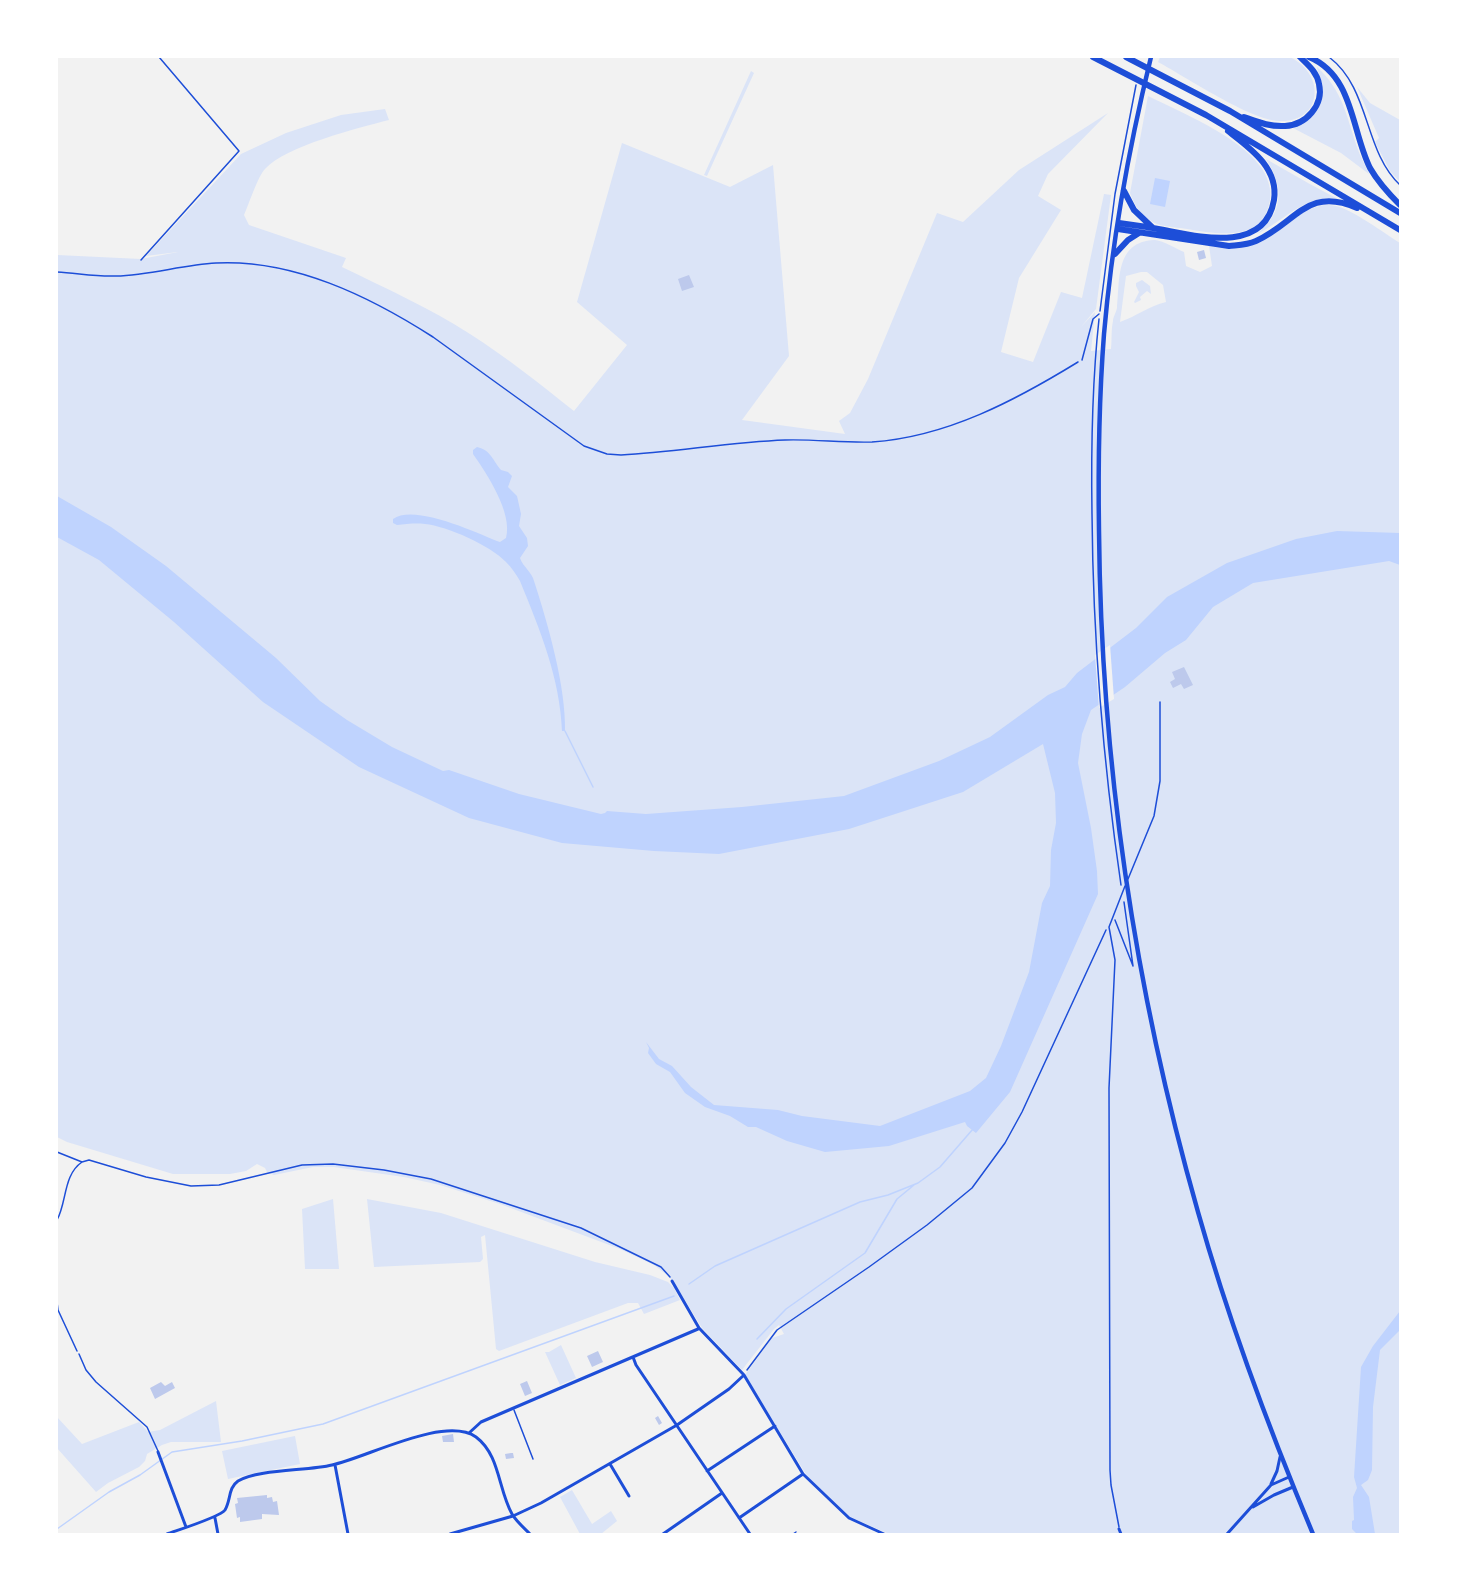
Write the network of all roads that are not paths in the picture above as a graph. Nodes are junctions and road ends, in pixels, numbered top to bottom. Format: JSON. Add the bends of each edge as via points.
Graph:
{"nodes":[{"id":1,"x":1093,"y":57,"type":"edge"},
{"id":2,"x":1126,"y":57,"type":"edge"},
{"id":3,"x":1151,"y":57,"type":"edge"},
{"id":4,"x":1300,"y":57,"type":"edge"},
{"id":5,"x":1309,"y":57,"type":"edge"},
{"id":6,"x":1230,"y":111,"type":"junction"},
{"id":7,"x":1206,"y":115,"type":"junction"},
{"id":8,"x":1124,"y":191,"type":"junction"},
{"id":9,"x":1400,"y":205,"type":"edge"},
{"id":10,"x":1400,"y":213,"type":"edge"},
{"id":11,"x":1382,"y":219,"type":"junction"},
{"id":12,"x":1118,"y":226,"type":"junction"},
{"id":13,"x":1154,"y":228,"type":"junction"},
{"id":14,"x":1400,"y":230,"type":"edge"},
{"id":15,"x":1140,"y":232,"type":"junction"},
{"id":16,"x":1115,"y":254,"type":"junction"},
{"id":17,"x":1099,"y":314,"type":"road end"},
{"id":18,"x":1082,"y":360,"type":"road end"},
{"id":19,"x":1160,"y":702,"type":"dead end"},
{"id":20,"x":672,"y":1281,"type":"road end"},
{"id":21,"x":698,"y":1327,"type":"junction"},
{"id":22,"x":79,"y":1354,"type":"road end"},
{"id":23,"x":633,"y":1357,"type":"junction"},
{"id":24,"x":744,"y":1375,"type":"junction"},
{"id":25,"x":514,"y":1410,"type":"junction"},
{"id":26,"x":677,"y":1425,"type":"junction"},
{"id":27,"x":775,"y":1426,"type":"junction"},
{"id":28,"x":469,"y":1433,"type":"junction"},
{"id":29,"x":158,"y":1452,"type":"joint"},
{"id":30,"x":1280,"y":1455,"type":"junction"},
{"id":31,"x":533,"y":1459,"type":"dead end"},
{"id":32,"x":610,"y":1464,"type":"junction"},
{"id":33,"x":335,"y":1465,"type":"junction"},
{"id":34,"x":707,"y":1471,"type":"junction"},
{"id":35,"x":803,"y":1474,"type":"junction"},
{"id":36,"x":1289,"y":1477,"type":"junction"},
{"id":37,"x":1271,"y":1485,"type":"junction"},
{"id":38,"x":1293,"y":1487,"type":"junction"},
{"id":39,"x":722,"y":1493,"type":"junction"},
{"id":40,"x":629,"y":1496,"type":"dead end"},
{"id":41,"x":1252,"y":1508,"type":"junction"},
{"id":42,"x":513,"y":1516,"type":"junction"},
{"id":43,"x":215,"y":1518,"type":"junction"},
{"id":44,"x":739,"y":1518,"type":"junction"},
{"id":45,"x":186,"y":1527,"type":"junction"},
{"id":46,"x":1119,"y":1529,"type":"joint"},
{"id":47,"x":796,"y":1532,"type":"dead end"},
{"id":48,"x":167,"y":1534,"type":"edge"},
{"id":49,"x":218,"y":1534,"type":"edge"},
{"id":50,"x":348,"y":1534,"type":"edge"},
{"id":51,"x":450,"y":1534,"type":"edge"},
{"id":52,"x":530,"y":1534,"type":"edge"},
{"id":53,"x":663,"y":1534,"type":"edge"},
{"id":54,"x":750,"y":1534,"type":"edge"},
{"id":55,"x":793,"y":1534,"type":"edge"},
{"id":56,"x":884,"y":1534,"type":"edge"},
{"id":57,"x":1121,"y":1534,"type":"edge"},
{"id":58,"x":1227,"y":1534,"type":"edge"},
{"id":59,"x":1313,"y":1534,"type":"edge"}],
"edges":[{"from":1,"to":7,"type":"highway"},
{"from":2,"to":6,"type":"highway"},
{"from":3,"to":8,"type":"main road"},
{"from":4,"to":6,"type":"highway","via":[[1319,83],[1320,98],[1309,116],[1296,124],[1269,126]]},
{"from":5,"to":9,"type":"highway","via":[[1333,74],[1344,90],[1370,168]]},
{"from":6,"to":10,"type":"highway"},
{"from":7,"to":11,"type":"highway"},
{"from":7,"to":13,"type":"highway","via":[[1256,152],[1267,168],[1275,196],[1269,216],[1253,231],[1230,238],[1207,238]]},
{"from":8,"to":12,"type":"main road"},
{"from":8,"to":13,"type":"highway","via":[[1134,210]]},
{"from":11,"to":14,"type":"highway"},
{"from":11,"to":15,"type":"highway","via":[[1333,201],[1305,207],[1259,240],[1247,244],[1229,246]]},
{"from":12,"to":13,"type":"highway"},
{"from":12,"to":15,"type":"highway"},
{"from":12,"to":16,"type":"main road"},
{"from":15,"to":16,"type":"highway"},
{"from":16,"to":30,"type":"main road","via":[[1104,342],[1098,452],[1100,598],[1110,749],[1134,926],[1164,1081],[1198,1213]]},
{"from":17,"to":18,"type":"lane","via":[[1093,319]]},
{"from":19,"to":46,"type":"lane","via":[[1160,781],[1154,816],[1108,927],[1115,960],[1109,1088],[1110,1470]]},
{"from":20,"to":21,"type":"street"},
{"from":21,"to":23,"type":"street"},
{"from":21,"to":24,"type":"street"},
{"from":22,"to":29,"type":"lane","via":[[96,1382],[147,1427]]},
{"from":23,"to":25,"type":"street"},
{"from":23,"to":26,"type":"street"},
{"from":24,"to":26,"type":"street"},
{"from":24,"to":27,"type":"street"},
{"from":25,"to":28,"type":"street","via":[[481,1422]]},
{"from":25,"to":31,"type":"lane"},
{"from":26,"to":32,"type":"street"},
{"from":26,"to":34,"type":"street"},
{"from":27,"to":34,"type":"street"},
{"from":27,"to":35,"type":"street"},
{"from":28,"to":33,"type":"street","via":[[457,1430],[416,1436]]},
{"from":28,"to":42,"type":"street","via":[[491,1455]]},
{"from":29,"to":45,"type":"street"},
{"from":30,"to":36,"type":"main road"},
{"from":30,"to":37,"type":"street"},
{"from":32,"to":40,"type":"street"},
{"from":32,"to":42,"type":"street"},
{"from":33,"to":43,"type":"street","via":[[237,1482],[224,1512]]},
{"from":33,"to":50,"type":"street"},
{"from":34,"to":39,"type":"street"},
{"from":35,"to":44,"type":"street"},
{"from":35,"to":56,"type":"street","via":[[849,1518]]},
{"from":36,"to":37,"type":"street"},
{"from":36,"to":38,"type":"main road"},
{"from":37,"to":41,"type":"street"},
{"from":38,"to":41,"type":"street"},
{"from":38,"to":59,"type":"main road"},
{"from":39,"to":44,"type":"street"},
{"from":39,"to":53,"type":"street"},
{"from":41,"to":58,"type":"street"},
{"from":42,"to":51,"type":"street"},
{"from":42,"to":52,"type":"street"},
{"from":43,"to":45,"type":"street"},
{"from":43,"to":49,"type":"street"},
{"from":44,"to":54,"type":"street"},
{"from":45,"to":48,"type":"street"},
{"from":46,"to":57,"type":"street"},
{"from":47,"to":55,"type":"lane"}]}
